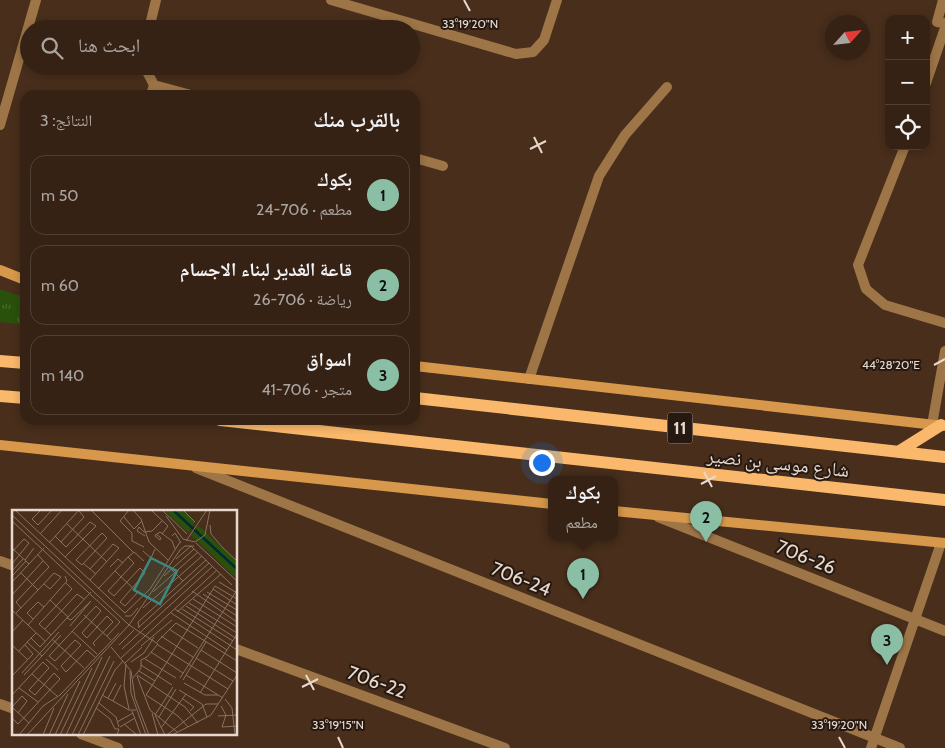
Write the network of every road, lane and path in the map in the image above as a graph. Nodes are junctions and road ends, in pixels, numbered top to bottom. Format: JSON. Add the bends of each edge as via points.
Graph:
{"nodes":[{"id":1,"x":36,"y":0,"type":"edge"},
{"id":2,"x":156,"y":0,"type":"edge"},
{"id":3,"x":331,"y":0,"type":"edge"},
{"id":4,"x":557,"y":0,"type":"edge"},
{"id":5,"x":944,"y":0,"type":"edge"},
{"id":6,"x":30,"y":20,"type":"edge"},
{"id":7,"x":151,"y":20,"type":"edge"},
{"id":8,"x":400,"y":20,"type":"edge"},
{"id":9,"x":945,"y":24,"type":"edge"},
{"id":10,"x":420,"y":26,"type":"edge"},
{"id":11,"x":945,"y":28,"type":"edge"},
{"id":12,"x":20,"y":55,"type":"edge"},
{"id":13,"x":930,"y":72,"type":"edge"},
{"id":14,"x":147,"y":75,"type":"edge"},
{"id":15,"x":667,"y":87,"type":"dead end"},
{"id":16,"x":153,"y":90,"type":"edge"},
{"id":17,"x":0,"y":123,"type":"edge"},
{"id":18,"x":903,"y":150,"type":"edge"},
{"id":19,"x":420,"y":159,"type":"edge"},
{"id":20,"x":443,"y":166,"type":"dead end"},
{"id":21,"x":0,"y":270,"type":"edge"},
{"id":22,"x":20,"y":278,"type":"edge"},
{"id":23,"x":945,"y":323,"type":"edge"},
{"id":24,"x":945,"y":350,"type":"edge"},
{"id":25,"x":0,"y":361,"type":"edge"},
{"id":26,"x":20,"y":363,"type":"edge"},
{"id":27,"x":420,"y":367,"type":"edge"},
{"id":28,"x":529,"y":379,"type":"junction"},
{"id":29,"x":0,"y":396,"type":"edge"},
{"id":30,"x":20,"y":398,"type":"edge"},
{"id":31,"x":420,"y":399,"type":"edge"},
{"id":32,"x":265,"y":425,"type":"edge"},
{"id":33,"x":939,"y":425,"type":"edge"},
{"id":34,"x":0,"y":445,"type":"edge"},
{"id":35,"x":898,"y":452,"type":"junction"},
{"id":36,"x":945,"y":457,"type":"edge"},
{"id":37,"x":186,"y":464,"type":"junction"},
{"id":38,"x":945,"y":500,"type":"edge"},
{"id":39,"x":548,"y":504,"type":"edge"},
{"id":40,"x":618,"y":511,"type":"edge"},
{"id":41,"x":655,"y":515,"type":"junction"},
{"id":42,"x":943,"y":543,"type":"edge"},
{"id":43,"x":0,"y":561,"type":"edge"},
{"id":44,"x":12,"y":565,"type":"edge"},
{"id":45,"x":915,"y":620,"type":"junction"},
{"id":46,"x":945,"y":631,"type":"edge"},
{"id":47,"x":238,"y":649,"type":"edge"},
{"id":48,"x":0,"y":704,"type":"edge"},
{"id":49,"x":12,"y":708,"type":"edge"},
{"id":50,"x":87,"y":736,"type":"edge"},
{"id":51,"x":873,"y":743,"type":"edge"},
{"id":52,"x":118,"y":748,"type":"edge"},
{"id":53,"x":505,"y":748,"type":"edge"},
{"id":54,"x":900,"y":748,"type":"edge"}],
"edges":[{"from":1,"to":6,"type":"street"},
{"from":2,"to":7,"type":"street"},
{"from":3,"to":8,"type":"street"},
{"from":4,"to":10,"type":"street","via":[[544,40],[533,52],[516,54]]},
{"from":5,"to":9,"type":"street","via":[[937,22]]},
{"from":11,"to":13,"type":"street"},
{"from":12,"to":17,"type":"street"},
{"from":14,"to":16,"type":"street"},
{"from":15,"to":28,"type":"street","via":[[625,135],[599,176]]},
{"from":18,"to":23,"type":"street","via":[[858,265],[866,289],[885,305]]},
{"from":19,"to":20,"type":"street"},
{"from":21,"to":22,"type":"street"},
{"from":24,"to":33,"type":"street"},
{"from":25,"to":26,"type":"main road"},
{"from":27,"to":28,"type":"street"},
{"from":28,"to":33,"type":"street"},
{"from":29,"to":30,"type":"main road"},
{"from":31,"to":35,"type":"main road","name":"شارع موسى بن نصير","number":"11"},
{"from":32,"to":38,"type":"main road","name":"شارع موسى بن نصير","number":"11"},
{"from":33,"to":35,"type":"main road"},
{"from":34,"to":37,"type":"street"},
{"from":35,"to":36,"type":"main road","name":"شارع موسى بن نصير","number":"11"},
{"from":37,"to":39,"type":"street"},
{"from":37,"to":51,"type":"street","name":"706-24"},
{"from":40,"to":41,"type":"street"},
{"from":41,"to":42,"type":"street"},
{"from":41,"to":45,"type":"street","name":"706-26"},
{"from":42,"to":45,"type":"street"},
{"from":43,"to":44,"type":"street"},
{"from":45,"to":46,"type":"street","name":"706-26"},
{"from":45,"to":51,"type":"street"},
{"from":47,"to":53,"type":"street","name":"706-22"},
{"from":48,"to":49,"type":"street"},
{"from":50,"to":52,"type":"street"},
{"from":51,"to":54,"type":"street","name":"706-24"}]}
